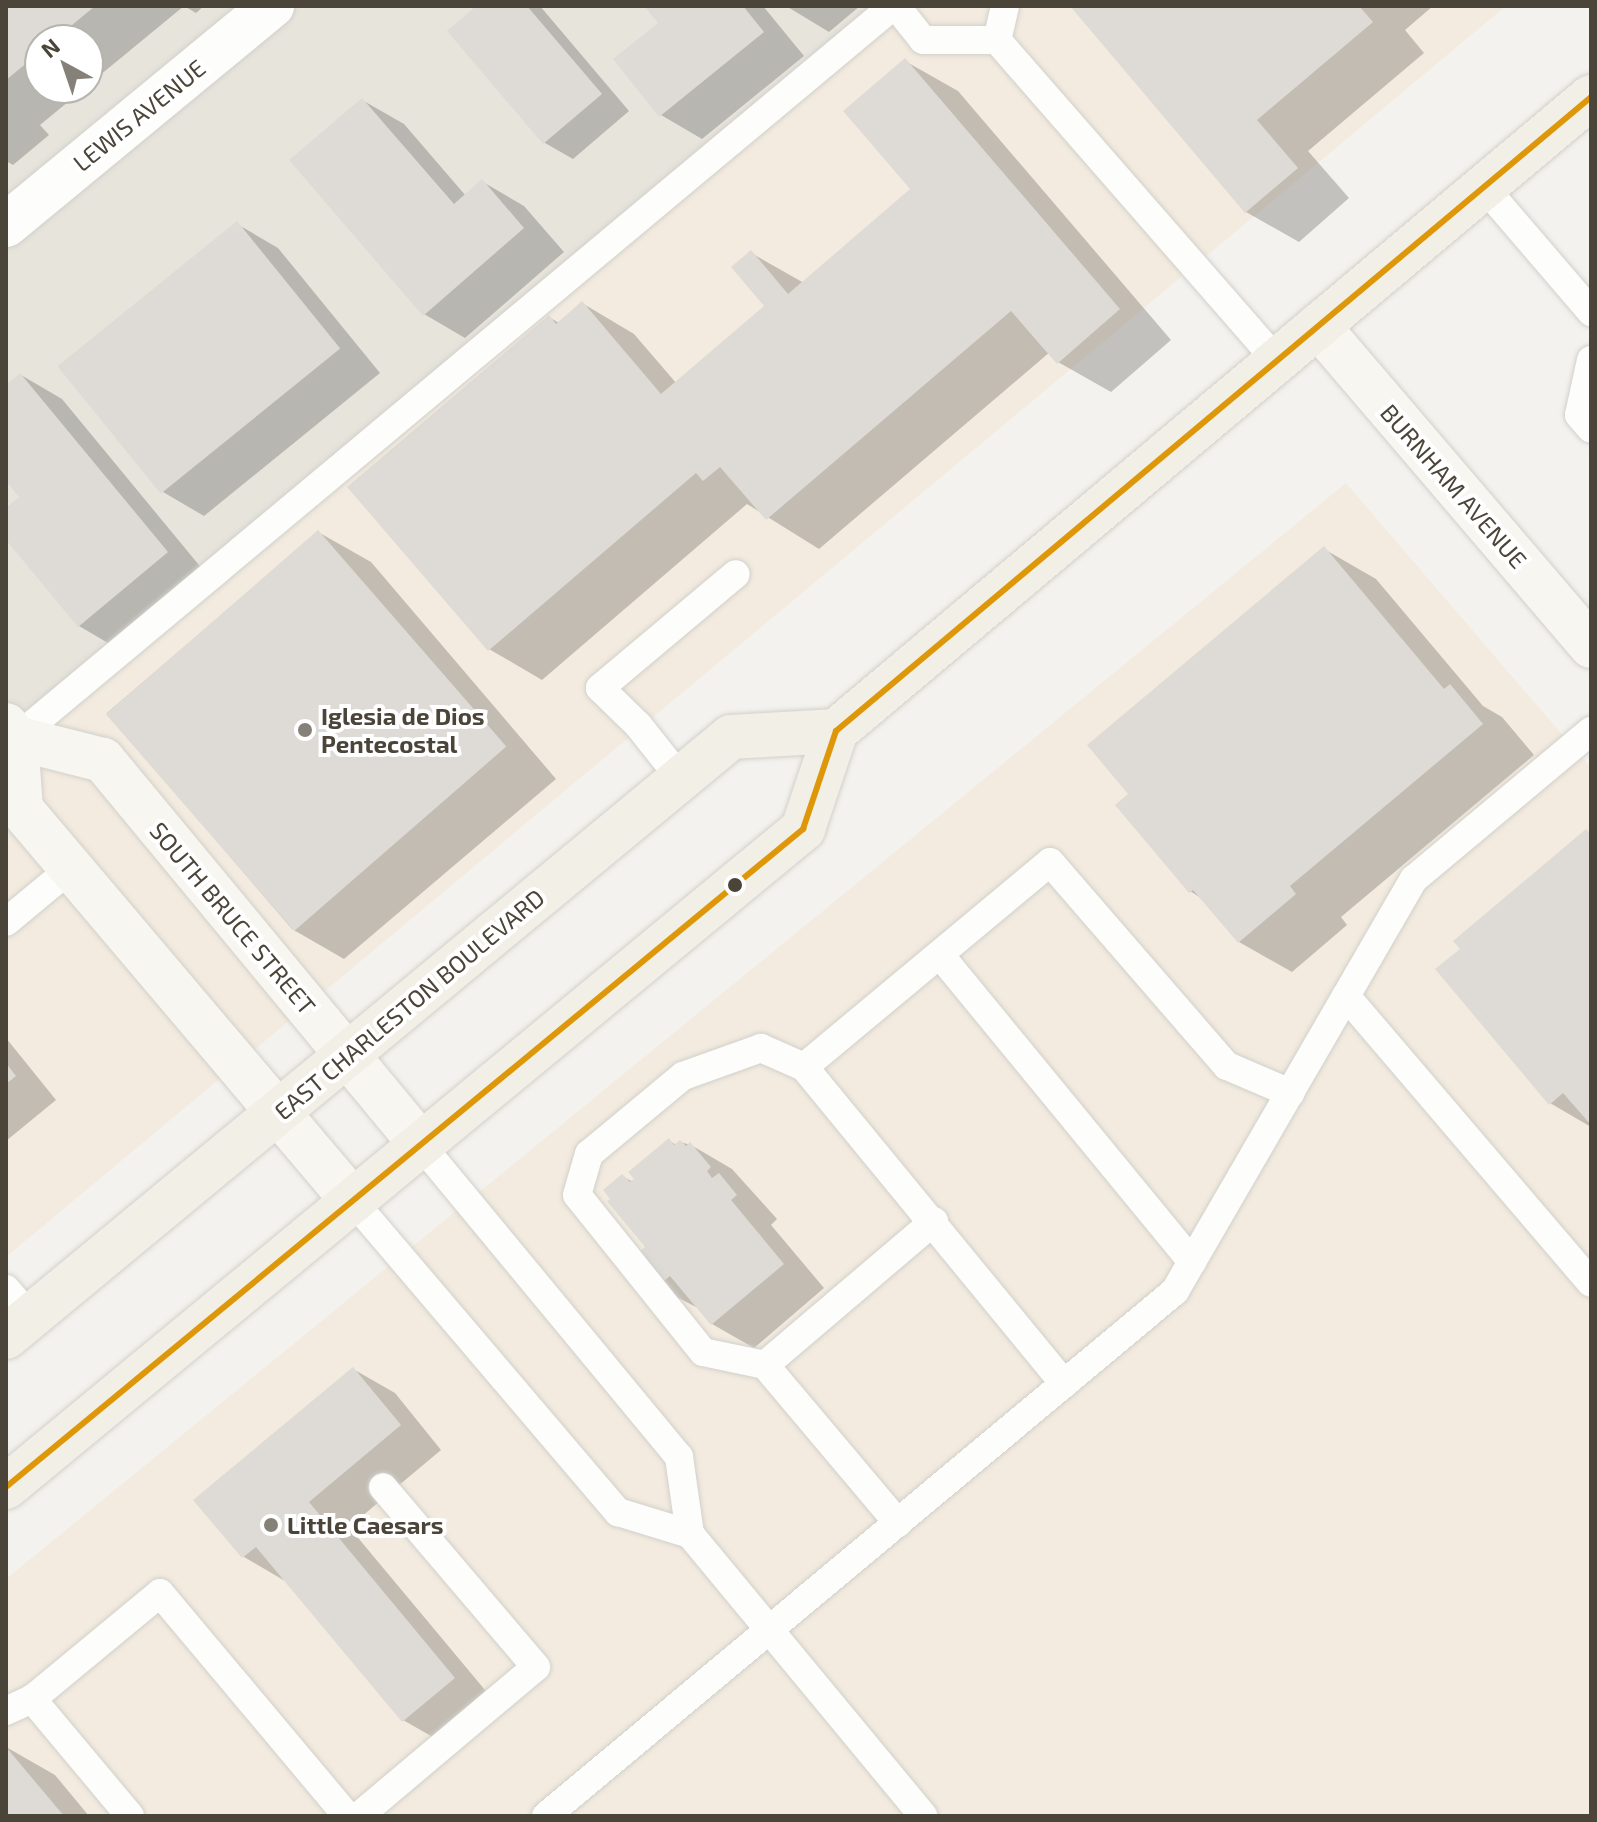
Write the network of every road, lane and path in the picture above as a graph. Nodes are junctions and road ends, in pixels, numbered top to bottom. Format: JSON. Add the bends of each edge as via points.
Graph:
{"nodes":[{"id":1,"x":272,"y":6,"type":"edge"},
{"id":2,"x":894,"y":6,"type":"edge"},
{"id":3,"x":1005,"y":6,"type":"edge"},
{"id":4,"x":997,"y":40,"type":"junction"},
{"id":5,"x":1591,"y":97,"type":"edge"},
{"id":6,"x":1484,"y":187,"type":"junction"},
{"id":7,"x":6,"y":225,"type":"edge"},
{"id":8,"x":1591,"y":312,"type":"edge"},
{"id":9,"x":1318,"y":326,"type":"junction"},
{"id":10,"x":1591,"y":360,"type":"edge"},
{"id":11,"x":1277,"y":361,"type":"junction"},
{"id":12,"x":1591,"y":429,"type":"edge"},
{"id":13,"x":736,"y":574,"type":"dead end"},
{"id":14,"x":1591,"y":646,"type":"edge"},
{"id":15,"x":836,"y":731,"type":"junction"},
{"id":16,"x":1591,"y":731,"type":"edge"},
{"id":17,"x":9,"y":737,"type":"edge"},
{"id":18,"x":681,"y":779,"type":"junction"},
{"id":19,"x":71,"y":868,"type":"junction"},
{"id":20,"x":6,"y":922,"type":"edge"},
{"id":21,"x":940,"y":955,"type":"junction"},
{"id":22,"x":1346,"y":996,"type":"junction"},
{"id":23,"x":346,"y":1055,"type":"junction"},
{"id":24,"x":804,"y":1067,"type":"junction"},
{"id":25,"x":1290,"y":1093,"type":"junction"},
{"id":26,"x":279,"y":1111,"type":"junction"},
{"id":27,"x":421,"y":1145,"type":"junction"},
{"id":28,"x":353,"y":1201,"type":"junction"},
{"id":29,"x":934,"y":1221,"type":"junction"},
{"id":30,"x":1192,"y":1262,"type":"junction"},
{"id":31,"x":1591,"y":1283,"type":"edge"},
{"id":32,"x":14,"y":1314,"type":"edge"},
{"id":33,"x":765,"y":1365,"type":"junction"},
{"id":34,"x":1064,"y":1384,"type":"junction"},
{"id":35,"x":6,"y":1487,"type":"edge"},
{"id":36,"x":383,"y":1487,"type":"dead end"},
{"id":37,"x":898,"y":1523,"type":"junction"},
{"id":38,"x":690,"y":1534,"type":"junction"},
{"id":39,"x":770,"y":1631,"type":"junction"},
{"id":40,"x":32,"y":1699,"type":"junction"},
{"id":41,"x":6,"y":1711,"type":"edge"},
{"id":42,"x":130,"y":1816,"type":"edge"},
{"id":43,"x":347,"y":1816,"type":"edge"},
{"id":44,"x":359,"y":1816,"type":"edge"},
{"id":45,"x":546,"y":1816,"type":"edge"},
{"id":46,"x":923,"y":1816,"type":"edge"}],
"edges":[{"from":1,"to":7,"type":"street","name":"LEWIS AVENUE"},
{"from":2,"to":4,"type":"lane","via":[[923,40]]},
{"from":2,"to":17,"type":"lane"},
{"from":3,"to":4,"type":"lane"},
{"from":4,"to":11,"type":"lane"},
{"from":5,"to":6,"type":"main road"},
{"from":6,"to":8,"type":"lane"},
{"from":6,"to":9,"type":"main road"},
{"from":9,"to":11,"type":"main road"},
{"from":9,"to":14,"type":"street","name":"BURNHAM AVENUE"},
{"from":10,"to":12,"type":"lane","via":[[1579,415]]},
{"from":11,"to":15,"type":"main road"},
{"from":13,"to":18,"type":"lane","via":[[600,688]]},
{"from":15,"to":18,"type":"main road","name":"EAST CHARLESTON BOULEVARD","via":[[731,737]]},
{"from":15,"to":27,"type":"main road","via":[[803,829]]},
{"from":16,"to":22,"type":"lane","via":[[1414,879]]},
{"from":17,"to":19,"type":"street","via":[[21,809]]},
{"from":17,"to":23,"type":"street","name":"SOUTH BRUCE STREET","via":[[103,760]]},
{"from":18,"to":23,"type":"main road","name":"EAST CHARLESTON BOULEVARD"},
{"from":19,"to":20,"type":"lane"},
{"from":19,"to":26,"type":"street"},
{"from":21,"to":24,"type":"lane"},
{"from":21,"to":25,"type":"lane","via":[[1050,862],[1227,1066]]},
{"from":21,"to":30,"type":"lane"},
{"from":22,"to":25,"type":"lane"},
{"from":22,"to":31,"type":"lane"},
{"from":23,"to":26,"type":"main road","name":"EAST CHARLESTON BOULEVARD"},
{"from":23,"to":27,"type":"street","name":"SOUTH BRUCE STREET"},
{"from":24,"to":29,"type":"lane"},
{"from":24,"to":33,"type":"lane","via":[[761,1048],[683,1076],[589,1154],[577,1195],[703,1352]]},
{"from":25,"to":30,"type":"lane"},
{"from":26,"to":28,"type":"street"},
{"from":26,"to":32,"type":"main road","name":"EAST CHARLESTON BOULEVARD"},
{"from":27,"to":28,"type":"main road"},
{"from":27,"to":38,"type":"lane","via":[[679,1457]]},
{"from":28,"to":35,"type":"main road"},
{"from":28,"to":38,"type":"lane","via":[[618,1512]]},
{"from":29,"to":33,"type":"lane"},
{"from":29,"to":34,"type":"lane"},
{"from":30,"to":34,"type":"lane","via":[[1175,1291]]},
{"from":33,"to":37,"type":"lane"},
{"from":34,"to":37,"type":"lane"},
{"from":36,"to":44,"type":"lane","via":[[536,1667]]},
{"from":37,"to":39,"type":"lane"},
{"from":38,"to":39,"type":"lane"},
{"from":39,"to":45,"type":"lane"},
{"from":39,"to":46,"type":"lane"},
{"from":40,"to":41,"type":"lane"},
{"from":40,"to":42,"type":"lane"},
{"from":40,"to":43,"type":"lane","via":[[160,1593]]}]}
